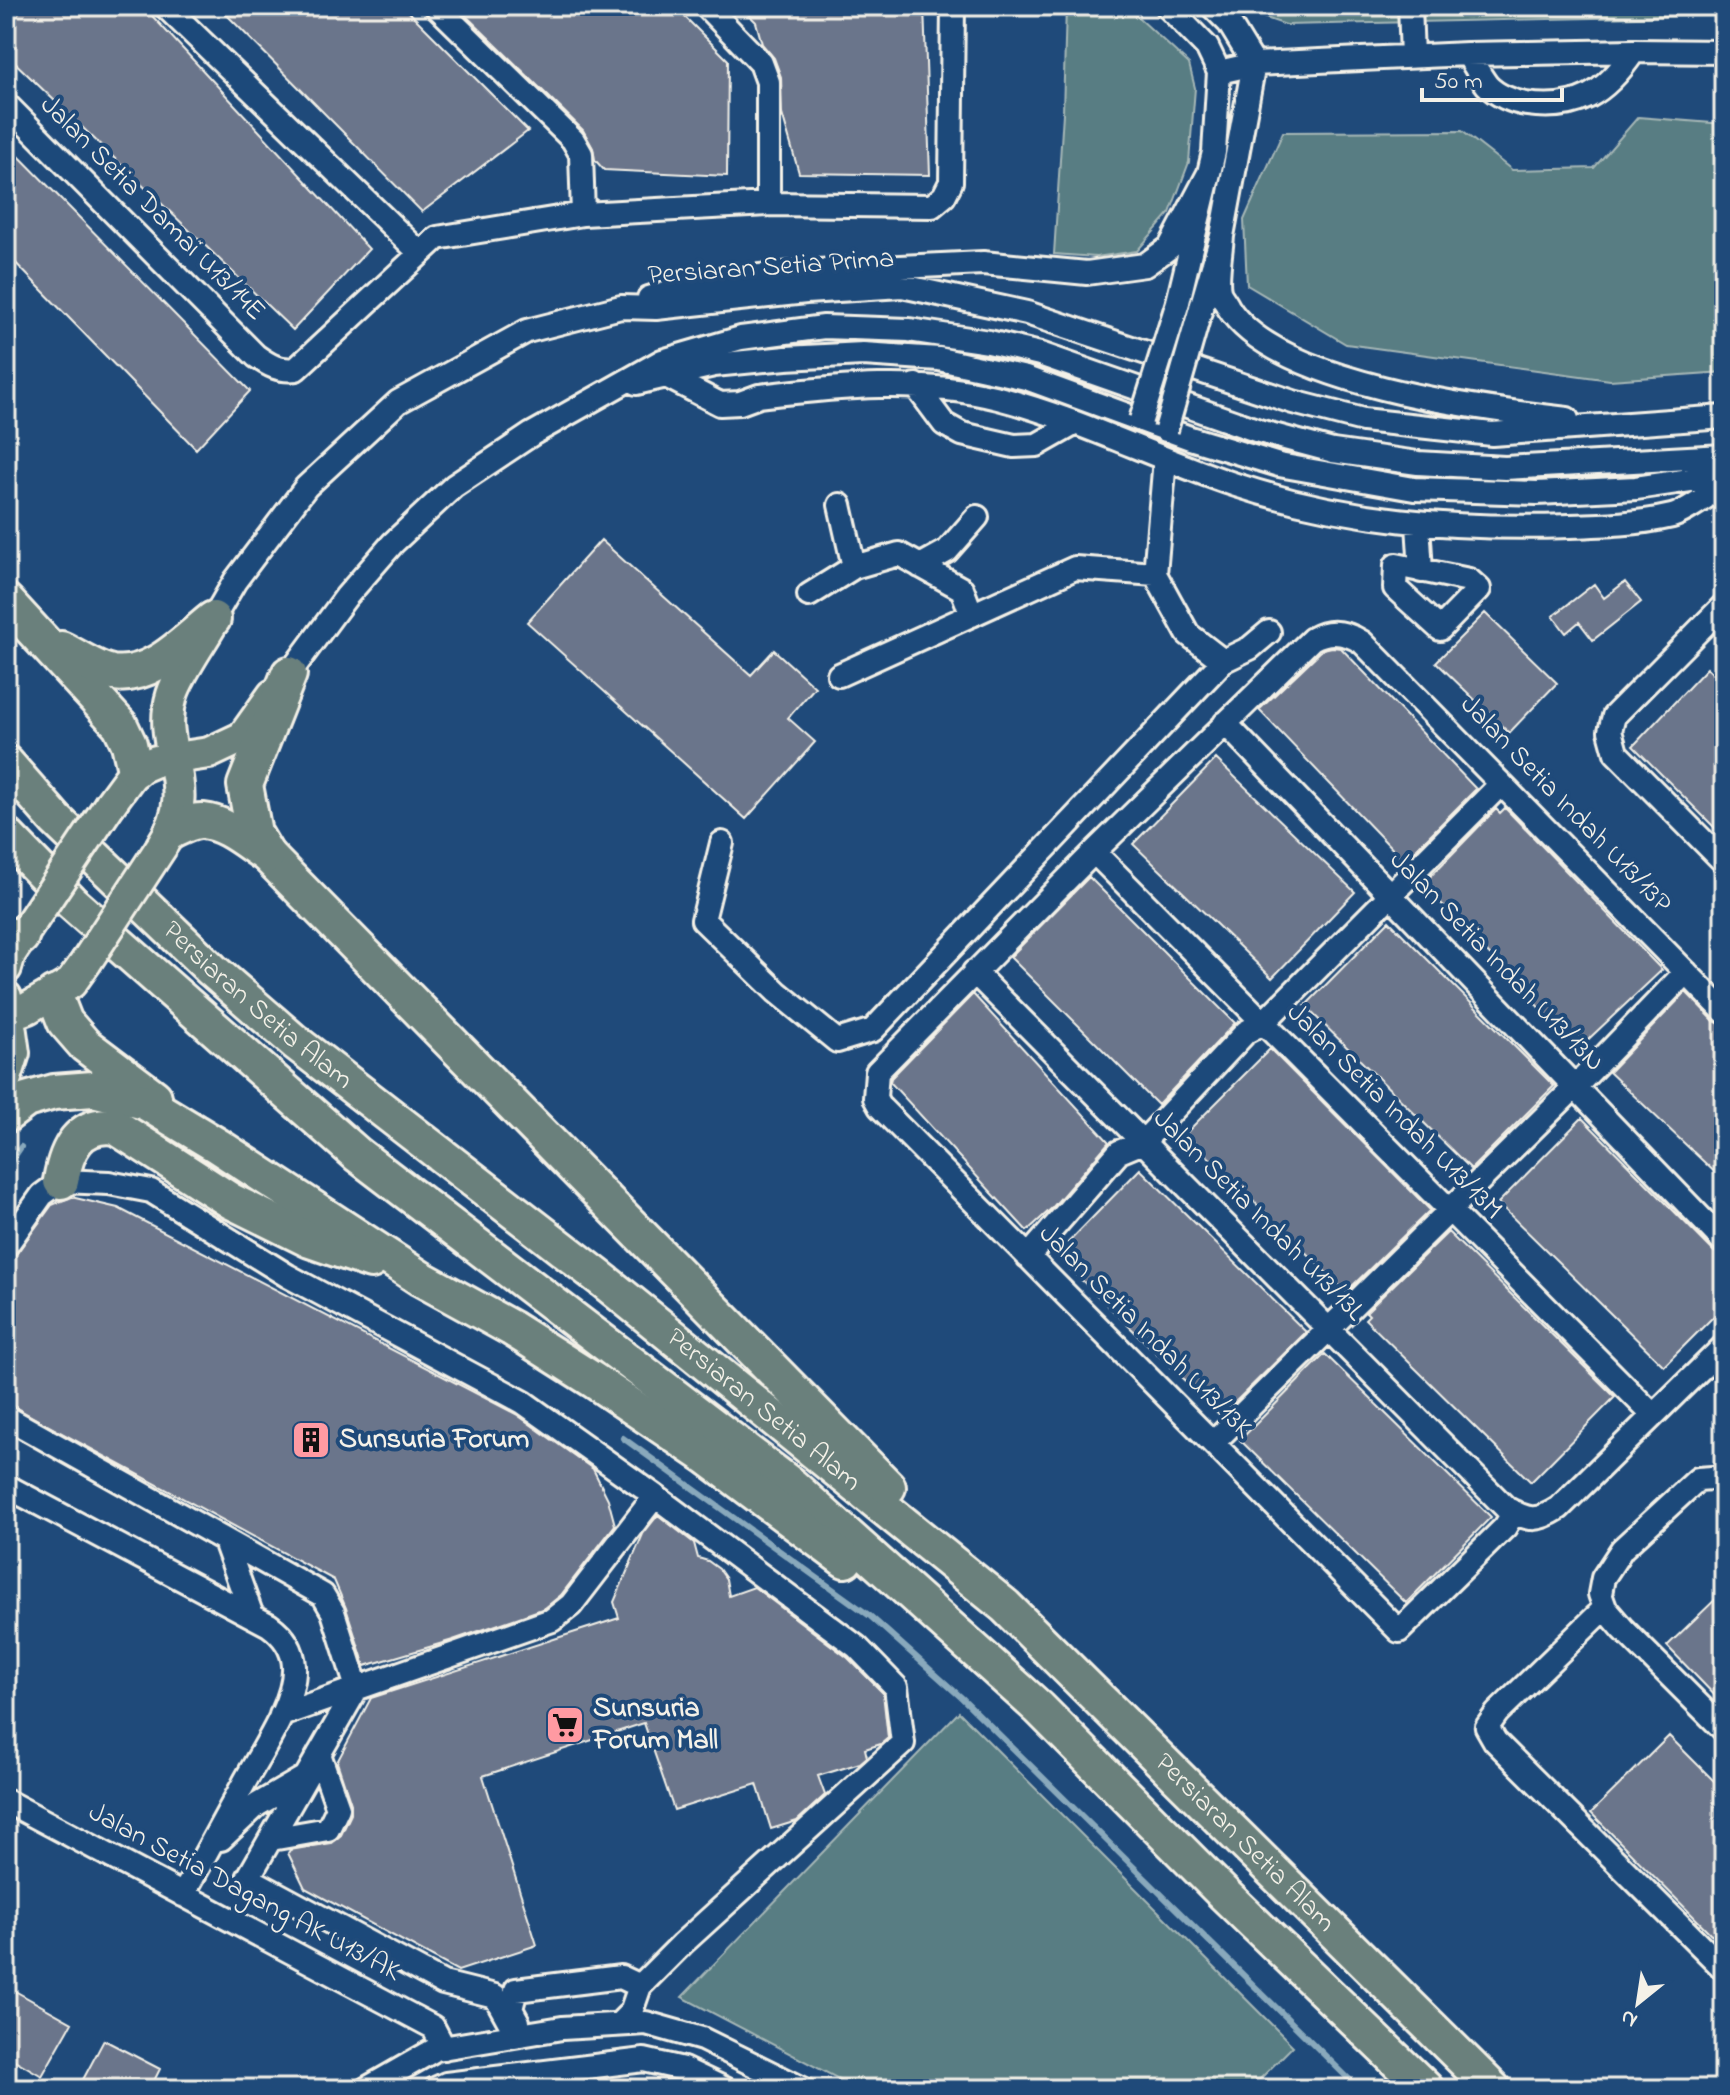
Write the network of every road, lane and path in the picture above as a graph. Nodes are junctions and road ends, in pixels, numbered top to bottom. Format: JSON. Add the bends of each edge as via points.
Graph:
{"nodes":[{"id":1,"x":165,"y":6,"type":"edge"},
{"id":2,"x":436,"y":6,"type":"edge"},
{"id":3,"x":706,"y":6,"type":"edge"},
{"id":4,"x":953,"y":6,"type":"edge"},
{"id":5,"x":1167,"y":6,"type":"edge"},
{"id":6,"x":1212,"y":6,"type":"edge"},
{"id":7,"x":1410,"y":6,"type":"edge"},
{"id":8,"x":1634,"y":51,"type":"junction"},
{"id":9,"x":1724,"y":52,"type":"edge"},
{"id":10,"x":1467,"y":54,"type":"junction"},
{"id":11,"x":1412,"y":56,"type":"junction"},
{"id":12,"x":1254,"y":64,"type":"junction"},
{"id":13,"x":1219,"y":72,"type":"junction"},
{"id":14,"x":6,"y":104,"type":"edge"},
{"id":15,"x":1208,"y":175,"type":"junction"},
{"id":16,"x":768,"y":204,"type":"junction"},
{"id":17,"x":583,"y":214,"type":"junction"},
{"id":18,"x":1222,"y":236,"type":"junction"},
{"id":19,"x":420,"y":253,"type":"junction"},
{"id":20,"x":621,"y":307,"type":"junction"},
{"id":21,"x":668,"y":377,"type":"junction"},
{"id":22,"x":915,"y":385,"type":"junction"},
{"id":23,"x":613,"y":388,"type":"junction"},
{"id":24,"x":1724,"y":417,"type":"edge"},
{"id":25,"x":1141,"y":420,"type":"junction"},
{"id":26,"x":1074,"y":424,"type":"junction"},
{"id":27,"x":1626,"y":425,"type":"junction"},
{"id":28,"x":1166,"y":430,"type":"junction"},
{"id":29,"x":1724,"y":456,"type":"edge"},
{"id":30,"x":1165,"y":459,"type":"junction"},
{"id":31,"x":1724,"y":475,"type":"edge"},
{"id":32,"x":1724,"y":486,"type":"edge"},
{"id":33,"x":840,"y":505,"type":"dead end"},
{"id":34,"x":977,"y":517,"type":"dead end"},
{"id":35,"x":1418,"y":524,"type":"junction"},
{"id":36,"x":920,"y":566,"type":"junction"},
{"id":37,"x":854,"y":567,"type":"junction"},
{"id":38,"x":1421,"y":571,"type":"dead end"},
{"id":39,"x":1155,"y":574,"type":"junction"},
{"id":40,"x":809,"y":595,"type":"dead end"},
{"id":41,"x":6,"y":601,"type":"edge"},
{"id":42,"x":1723,"y":609,"type":"edge"},
{"id":43,"x":972,"y":615,"type":"junction"},
{"id":44,"x":213,"y":619,"type":"junction"},
{"id":45,"x":1269,"y":632,"type":"dead end"},
{"id":46,"x":46,"y":642,"type":"junction"},
{"id":47,"x":1223,"y":661,"type":"junction"},
{"id":48,"x":289,"y":674,"type":"junction"},
{"id":49,"x":839,"y":675,"type":"dead end"},
{"id":50,"x":1225,"y":723,"type":"junction"},
{"id":51,"x":174,"y":759,"type":"junction"},
{"id":52,"x":6,"y":763,"type":"edge"},
{"id":53,"x":135,"y":770,"type":"junction"},
{"id":54,"x":1501,"y":784,"type":"junction"},
{"id":55,"x":6,"y":835,"type":"edge"},
{"id":56,"x":167,"y":838,"type":"junction"},
{"id":57,"x":722,"y":843,"type":"dead end"},
{"id":58,"x":1094,"y":852,"type":"junction"},
{"id":59,"x":267,"y":855,"type":"junction"},
{"id":60,"x":1724,"y":862,"type":"edge"},
{"id":61,"x":1390,"y":895,"type":"junction"},
{"id":62,"x":20,"y":931,"type":"edge"},
{"id":63,"x":6,"y":968,"type":"edge"},
{"id":64,"x":974,"y":972,"type":"junction"},
{"id":65,"x":1686,"y":972,"type":"junction"},
{"id":66,"x":54,"y":994,"type":"junction"},
{"id":67,"x":7,"y":1009,"type":"edge"},
{"id":68,"x":1724,"y":1011,"type":"edge"},
{"id":69,"x":1263,"y":1023,"type":"junction"},
{"id":70,"x":6,"y":1078,"type":"edge"},
{"id":71,"x":1575,"y":1087,"type":"junction"},
{"id":72,"x":6,"y":1115,"type":"edge"},
{"id":73,"x":1143,"y":1142,"type":"junction"},
{"id":74,"x":218,"y":1146,"type":"junction"},
{"id":75,"x":61,"y":1181,"type":"junction"},
{"id":76,"x":1449,"y":1211,"type":"junction"},
{"id":77,"x":1724,"y":1242,"type":"edge"},
{"id":78,"x":6,"y":1246,"type":"edge"},
{"id":79,"x":1028,"y":1257,"type":"junction"},
{"id":80,"x":420,"y":1278,"type":"junction"},
{"id":81,"x":1328,"y":1328,"type":"junction"},
{"id":82,"x":1724,"y":1346,"type":"edge"},
{"id":83,"x":1653,"y":1415,"type":"junction"},
{"id":84,"x":6,"y":1417,"type":"edge"},
{"id":85,"x":1213,"y":1443,"type":"junction"},
{"id":86,"x":1724,"y":1483,"type":"edge"},
{"id":87,"x":6,"y":1486,"type":"edge"},
{"id":88,"x":655,"y":1496,"type":"junction"},
{"id":89,"x":1507,"y":1507,"type":"junction"},
{"id":90,"x":225,"y":1541,"type":"junction"},
{"id":91,"x":1603,"y":1601,"type":"junction"},
{"id":92,"x":1005,"y":1606,"type":"junction"},
{"id":93,"x":252,"y":1616,"type":"junction"},
{"id":94,"x":357,"y":1688,"type":"junction"},
{"id":95,"x":1039,"y":1708,"type":"junction"},
{"id":96,"x":281,"y":1715,"type":"junction"},
{"id":97,"x":1724,"y":1730,"type":"edge"},
{"id":98,"x":319,"y":1754,"type":"junction"},
{"id":99,"x":306,"y":1777,"type":"junction"},
{"id":100,"x":6,"y":1801,"type":"edge"},
{"id":101,"x":271,"y":1839,"type":"junction"},
{"id":102,"x":205,"y":1855,"type":"junction"},
{"id":103,"x":183,"y":1895,"type":"junction"},
{"id":104,"x":709,"y":1923,"type":"junction"},
{"id":105,"x":1724,"y":1969,"type":"edge"},
{"id":106,"x":640,"y":1986,"type":"junction"},
{"id":107,"x":620,"y":2023,"type":"junction"},
{"id":108,"x":646,"y":2023,"type":"junction"},
{"id":109,"x":521,"y":2034,"type":"junction"},
{"id":110,"x":444,"y":2048,"type":"junction"},
{"id":111,"x":366,"y":2089,"type":"edge"},
{"id":112,"x":435,"y":2089,"type":"edge"},
{"id":113,"x":725,"y":2089,"type":"edge"},
{"id":114,"x":803,"y":2089,"type":"edge"},
{"id":115,"x":1402,"y":2089,"type":"edge"},
{"id":116,"x":1426,"y":2089,"type":"edge"},
{"id":117,"x":1493,"y":2089,"type":"edge"}],
"edges":[{"from":1,"to":19,"type":"street"},
{"from":2,"to":17,"type":"street","via":[[573,140],[581,154]]},
{"from":3,"to":16,"type":"street","via":[[761,63],[768,82]]},
{"from":4,"to":16,"type":"street","via":[[951,182],[944,196],[932,206]]},
{"from":5,"to":13,"type":"street","via":[[1207,47]]},
{"from":6,"to":12,"type":"street"},
{"from":7,"to":11,"type":"street"},
{"from":8,"to":9,"type":"street"},
{"from":8,"to":10,"type":"street"},
{"from":8,"to":10,"type":"street","via":[[1617,76],[1583,100],[1553,108],[1514,102],[1489,88]]},
{"from":10,"to":11,"type":"street"},
{"from":11,"to":12,"type":"street"},
{"from":12,"to":13,"type":"street"},
{"from":12,"to":18,"type":"street"},
{"from":13,"to":15,"type":"street"},
{"from":14,"to":19,"type":"street","name":"Jalan Setia Damai U13/14E","via":[[269,365],[296,369]]},
{"from":15,"to":20,"type":"street","via":[[1170,247],[1145,265],[1087,273],[983,263],[817,271],[704,281]]},
{"from":15,"to":25,"type":"street","bridge":true,"via":[[1178,302]]},
{"from":16,"to":17,"type":"street"},
{"from":17,"to":19,"type":"street","via":[[437,238]]},
{"from":18,"to":27,"type":"street","via":[[1219,290],[1234,316],[1264,343],[1314,368],[1480,409]]},
{"from":18,"to":28,"type":"street","bridge":true},
{"from":20,"to":27,"type":"street","name":"Persiaran Setia Prima","via":[[902,286],[1027,313],[1293,402],[1363,420],[1492,434]]},
{"from":20,"to":44,"type":"street","name":"Persiaran Setia Prima","via":[[527,331],[398,402],[306,487]]},
{"from":21,"to":22,"type":"street","via":[[720,404],[805,391]]},
{"from":21,"to":23,"type":"street"},
{"from":21,"to":25,"type":"street","via":[[714,365],[786,358],[863,354],[939,359],[1026,378]]},
{"from":22,"to":26,"type":"street","via":[[998,398]]},
{"from":22,"to":26,"type":"street","via":[[944,424],[962,434],[1014,446],[1037,445]]},
{"from":23,"to":29,"type":"street","via":[[662,361],[741,338],[824,327],[909,330],[1040,354],[1222,419],[1333,451],[1505,468]]},
{"from":23,"to":48,"type":"street","via":[[454,486],[393,543]]},
{"from":24,"to":27,"type":"street","name":"Persiaran Setia Prima"},
{"from":25,"to":28,"type":"street"},
{"from":26,"to":30,"type":"street"},
{"from":28,"to":31,"type":"street","via":[[1279,465],[1414,489],[1551,492],[1636,488]]},
{"from":30,"to":35,"type":"street","via":[[1290,500]]},
{"from":30,"to":39,"type":"street"},
{"from":32,"to":35,"type":"street","via":[[1676,515],[1631,524]]},
{"from":33,"to":37,"type":"street"},
{"from":34,"to":36,"type":"street","via":[[947,551]]},
{"from":35,"to":38,"type":"street"},
{"from":36,"to":37,"type":"street","via":[[899,554]]},
{"from":36,"to":43,"type":"street","via":[[962,589]]},
{"from":37,"to":40,"type":"street"},
{"from":39,"to":43,"type":"street","via":[[1075,568]]},
{"from":39,"to":47,"type":"street","via":[[1188,634]]},
{"from":41,"to":46,"type":"highway"},
{"from":42,"to":60,"type":"street","via":[[1614,716],[1610,731],[1616,753]]},
{"from":43,"to":49,"type":"street"},
{"from":44,"to":46,"type":"highway","via":[[153,666],[136,672],[110,673]]},
{"from":44,"to":51,"type":"main road","via":[[172,695],[168,727]]},
{"from":45,"to":47,"type":"street"},
{"from":46,"to":53,"type":"highway","via":[[120,725]]},
{"from":47,"to":57,"type":"street","via":[[873,1030],[837,1041],[703,920]]},
{"from":48,"to":51,"type":"main road","via":[[243,737],[209,753]]},
{"from":48,"to":59,"type":"highway","via":[[245,785],[254,833]]},
{"from":50,"to":54,"type":"street","name":"Jalan Setia Indah U13/13P","via":[[1321,634],[1345,634],[1362,642]]},
{"from":50,"to":58,"type":"street"},
{"from":50,"to":61,"type":"street","name":"Jalan Setia Indah U13/13N"},
{"from":51,"to":53,"type":"main road"},
{"from":51,"to":56,"type":"main road","via":[[179,801]]},
{"from":52,"to":92,"type":"highway","name":"Persiaran Setia Alam","via":[[78,841],[295,1042],[604,1281]]},
{"from":53,"to":62,"type":"main road","bridge":true},
{"from":54,"to":61,"type":"street"},
{"from":54,"to":65,"type":"street","name":"Jalan Setia Indah U13/13P"},
{"from":55,"to":95,"type":"highway","name":"Persiaran Setia Alam","via":[[71,902],[358,1155],[791,1485]]},
{"from":56,"to":59,"type":"highway","via":[[203,821],[225,827]]},
{"from":56,"to":66,"type":"main road","bridge":true,"via":[[71,983]]},
{"from":58,"to":64,"type":"street"},
{"from":58,"to":69,"type":"street","name":"Jalan Setia Indah U13/13M"},
{"from":59,"to":92,"type":"highway"},
{"from":61,"to":69,"type":"street"},
{"from":61,"to":71,"type":"street","name":"Jalan Setia Indah U13/13N"},
{"from":62,"to":63,"type":"main road"},
{"from":64,"to":73,"type":"street","name":"Jalan Setia Indah U13/13L"},
{"from":64,"to":79,"type":"street","name":"Jalan Setia Indah U13/13K","via":[[882,1064],[875,1098]]},
{"from":65,"to":68,"type":"street","name":"Jalan Setia Indah U13/13P"},
{"from":65,"to":71,"type":"street"},
{"from":66,"to":67,"type":"main road"},
{"from":66,"to":74,"type":"highway","via":[[65,1022],[85,1045]]},
{"from":67,"to":70,"type":"main road","via":[[14,1053]]},
{"from":69,"to":73,"type":"street","via":[[1246,1032]]},
{"from":69,"to":76,"type":"street","name":"Jalan Setia Indah U13/13M"},
{"from":71,"to":76,"type":"street"},
{"from":71,"to":77,"type":"street","name":"Jalan Setia Indah U13/13N"},
{"from":72,"to":74,"type":"highway","via":[[26,1100],[93,1089],[145,1102]]},
{"from":73,"to":79,"type":"street","via":[[1119,1152]]},
{"from":73,"to":81,"type":"street","name":"Jalan Setia Indah U13/13L"},
{"from":74,"to":80,"type":"highway"},
{"from":75,"to":78,"type":"street","via":[[42,1195]]},
{"from":75,"to":80,"type":"highway","via":[[74,1142],[89,1129],[116,1127],[231,1201],[310,1240]]},
{"from":75,"to":88,"type":"street","via":[[151,1191],[288,1276],[523,1402]]},
{"from":76,"to":81,"type":"street"},
{"from":76,"to":83,"type":"street","name":"Jalan Setia Indah U13/13M"},
{"from":79,"to":85,"type":"street","name":"Jalan Setia Indah U13/13K"},
{"from":80,"to":95,"type":"highway","via":[[511,1328],[707,1457]]},
{"from":81,"to":85,"type":"street"},
{"from":81,"to":89,"type":"street","name":"Jalan Setia Indah U13/13L"},
{"from":82,"to":83,"type":"street"},
{"from":83,"to":89,"type":"street","via":[[1542,1519]]},
{"from":84,"to":90,"type":"street"},
{"from":85,"to":89,"type":"street","name":"Jalan Setia Indah U13/13K","via":[[1399,1631],[1505,1527]]},
{"from":86,"to":91,"type":"street","via":[[1698,1479],[1622,1549],[1603,1578]]},
{"from":87,"to":93,"type":"street"},
{"from":88,"to":94,"type":"street","via":[[571,1605],[552,1620]]},
{"from":88,"to":104,"type":"street","via":[[857,1647],[896,1687],[903,1743]]},
{"from":90,"to":93,"type":"street"},
{"from":90,"to":94,"type":"street","via":[[323,1595]]},
{"from":91,"to":97,"type":"street","via":[[1623,1629]]},
{"from":91,"to":105,"type":"street","via":[[1487,1727],[1495,1741]]},
{"from":92,"to":117,"type":"highway","name":"Persiaran Setia Alam"},
{"from":93,"to":96,"type":"street","via":[[282,1634],[294,1665]]},
{"from":94,"to":96,"type":"street"},
{"from":94,"to":98,"type":"street"},
{"from":95,"to":115,"type":"highway","via":[[1056,1748]]},
{"from":95,"to":116,"type":"highway","name":"Persiaran Setia Alam"},
{"from":96,"to":102,"type":"street"},
{"from":98,"to":99,"type":"street"},
{"from":98,"to":101,"type":"street","via":[[338,1808],[328,1829]]},
{"from":99,"to":101,"type":"street"},
{"from":99,"to":102,"type":"street","via":[[257,1805]]},
{"from":100,"to":103,"type":"street","name":"Jalan Setia Dagang AK U13/AK"},
{"from":101,"to":109,"type":"street","via":[[248,1878],[443,1983],[495,1996]]},
{"from":102,"to":103,"type":"street"},
{"from":103,"to":110,"type":"street","name":"Jalan Setia Dagang AK U13/AK","via":[[433,2027]]},
{"from":104,"to":106,"type":"street"},
{"from":104,"to":108,"type":"street","via":[[649,1987],[643,2005]]},
{"from":106,"to":107,"type":"street","via":[[631,2012]]},
{"from":106,"to":109,"type":"street","via":[[621,1977],[516,1990],[511,2009]]},
{"from":107,"to":108,"type":"street"},
{"from":107,"to":109,"type":"street"},
{"from":108,"to":114,"type":"street","via":[[702,2039]]},
{"from":109,"to":110,"type":"street"},
{"from":110,"to":111,"type":"street"},
{"from":112,"to":113,"type":"street","via":[[644,2060],[683,2069]]}]}
